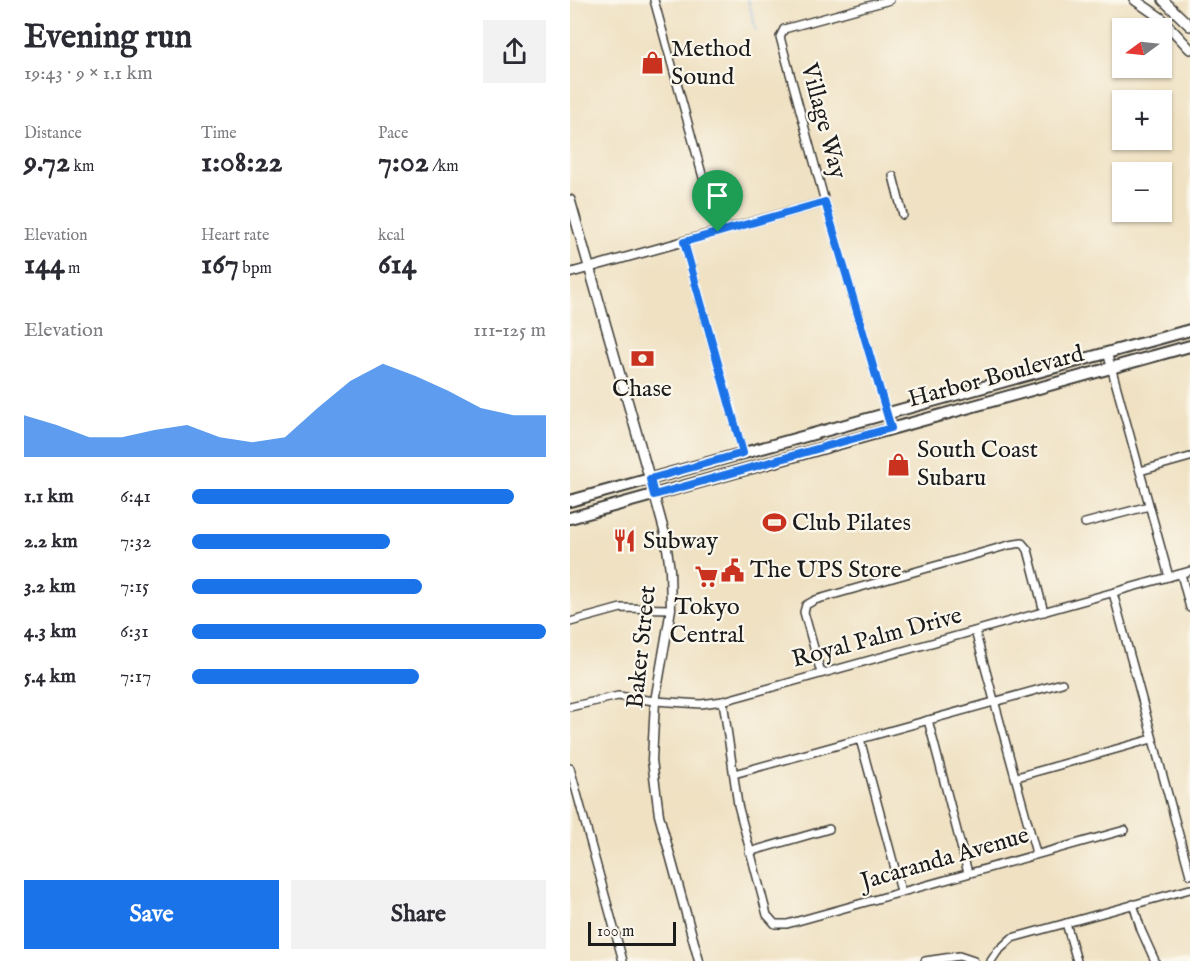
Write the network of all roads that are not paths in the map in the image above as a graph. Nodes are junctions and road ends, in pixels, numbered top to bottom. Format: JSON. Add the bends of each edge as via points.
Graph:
{"nodes":[{"id":1,"x":654,"y":0,"type":"edge"},
{"id":2,"x":890,"y":0,"type":"edge"},
{"id":3,"x":1135,"y":0,"type":"edge"},
{"id":4,"x":1163,"y":0,"type":"edge"},
{"id":5,"x":1190,"y":26,"type":"edge"},
{"id":6,"x":1190,"y":49,"type":"edge"},
{"id":7,"x":893,"y":176,"type":"dead end"},
{"id":8,"x":570,"y":200,"type":"edge"},
{"id":9,"x":825,"y":202,"type":"junction"},
{"id":10,"x":903,"y":215,"type":"dead end"},
{"id":11,"x":718,"y":232,"type":"junction"},
{"id":12,"x":684,"y":242,"type":"junction"},
{"id":13,"x":590,"y":267,"type":"junction"},
{"id":14,"x":570,"y":273,"type":"edge"},
{"id":15,"x":1190,"y":330,"type":"edge"},
{"id":16,"x":1190,"y":346,"type":"edge"},
{"id":17,"x":1107,"y":352,"type":"junction"},
{"id":18,"x":1111,"y":367,"type":"junction"},
{"id":19,"x":886,"y":413,"type":"junction"},
{"id":20,"x":891,"y":428,"type":"junction"},
{"id":21,"x":743,"y":453,"type":"junction"},
{"id":22,"x":1190,"y":458,"type":"edge"},
{"id":23,"x":1140,"y":471,"type":"junction"},
{"id":24,"x":650,"y":479,"type":"junction"},
{"id":25,"x":654,"y":495,"type":"junction"},
{"id":26,"x":570,"y":501,"type":"edge"},
{"id":27,"x":1149,"y":506,"type":"junction"},
{"id":28,"x":570,"y":518,"type":"edge"},
{"id":29,"x":1085,"y":523,"type":"dead end"},
{"id":30,"x":1190,"y":571,"type":"edge"},
{"id":31,"x":1181,"y":574,"type":"junction"},
{"id":32,"x":1169,"y":577,"type":"junction"},
{"id":33,"x":1113,"y":593,"type":"junction"},
{"id":34,"x":1190,"y":608,"type":"edge"},
{"id":35,"x":671,"y":609,"type":"junction"},
{"id":36,"x":1044,"y":612,"type":"junction"},
{"id":37,"x":570,"y":622,"type":"edge"},
{"id":38,"x":975,"y":631,"type":"junction"},
{"id":39,"x":821,"y":673,"type":"junction"},
{"id":40,"x":1062,"y":683,"type":"dead end"},
{"id":41,"x":655,"y":701,"type":"junction"},
{"id":42,"x":723,"y":701,"type":"junction"},
{"id":43,"x":994,"y":701,"type":"junction"},
{"id":44,"x":570,"y":707,"type":"edge"},
{"id":45,"x":928,"y":720,"type":"junction"},
{"id":46,"x":860,"y":739,"type":"junction"},
{"id":47,"x":1152,"y":739,"type":"junction"},
{"id":48,"x":570,"y":768,"type":"edge"},
{"id":49,"x":734,"y":774,"type":"junction"},
{"id":50,"x":1017,"y":777,"type":"junction"},
{"id":51,"x":829,"y":829,"type":"dead end"},
{"id":52,"x":1125,"y":830,"type":"dead end"},
{"id":53,"x":749,"y":852,"type":"junction"},
{"id":54,"x":1036,"y":853,"type":"junction"},
{"id":55,"x":968,"y":873,"type":"junction"},
{"id":56,"x":1190,"y":875,"type":"edge"},
{"id":57,"x":1190,"y":889,"type":"edge"},
{"id":58,"x":900,"y":891,"type":"junction"},
{"id":59,"x":1133,"y":904,"type":"junction"},
{"id":60,"x":1066,"y":923,"type":"junction"},
{"id":61,"x":623,"y":961,"type":"edge"},
{"id":62,"x":699,"y":961,"type":"edge"},
{"id":63,"x":925,"y":961,"type":"edge"},
{"id":64,"x":974,"y":961,"type":"edge"},
{"id":65,"x":991,"y":961,"type":"edge"},
{"id":66,"x":1077,"y":961,"type":"edge"},
{"id":67,"x":1155,"y":961,"type":"edge"}],
"edges":[{"from":1,"to":11,"type":"street"},
{"from":2,"to":9,"type":"street","name":"Village Way","via":[[781,32]]},
{"from":3,"to":6,"type":"main road","via":[[1161,18]]},
{"from":4,"to":5,"type":"main road"},
{"from":7,"to":10,"type":"street"},
{"from":8,"to":13,"type":"main road","name":"Baker Street"},
{"from":9,"to":11,"type":"street"},
{"from":9,"to":19,"type":"street","name":"Village Way"},
{"from":11,"to":12,"type":"street"},
{"from":12,"to":13,"type":"street"},
{"from":12,"to":21,"type":"street"},
{"from":13,"to":14,"type":"street"},
{"from":13,"to":24,"type":"main road","name":"Baker Street"},
{"from":15,"to":17,"type":"main road","name":"Harbor Boulevard"},
{"from":16,"to":18,"type":"main road","name":"Harbor Boulevard"},
{"from":17,"to":18,"type":"street"},
{"from":17,"to":19,"type":"main road","name":"Harbor Boulevard"},
{"from":18,"to":20,"type":"main road","name":"Harbor Boulevard"},
{"from":18,"to":23,"type":"street"},
{"from":19,"to":20,"type":"street","name":"Village Way"},
{"from":19,"to":21,"type":"main road","name":"Harbor Boulevard"},
{"from":20,"to":25,"type":"main road","name":"Harbor Boulevard"},
{"from":21,"to":24,"type":"main road","name":"Harbor Boulevard"},
{"from":22,"to":23,"type":"street"},
{"from":23,"to":27,"type":"street"},
{"from":24,"to":25,"type":"main road","name":"Baker Street"},
{"from":24,"to":26,"type":"main road","name":"Harbor Boulevard"},
{"from":25,"to":28,"type":"main road","name":"Harbor Boulevard"},
{"from":25,"to":35,"type":"street","name":"Baker Street","via":[[670,570]]},
{"from":27,"to":29,"type":"street"},
{"from":27,"to":32,"type":"street"},
{"from":30,"to":31,"type":"street","name":"Royal Palm Drive"},
{"from":31,"to":32,"type":"street","name":"Royal Palm Drive"},
{"from":31,"to":34,"type":"street"},
{"from":32,"to":33,"type":"street","name":"Royal Palm Drive"},
{"from":33,"to":36,"type":"street","name":"Royal Palm Drive"},
{"from":33,"to":47,"type":"street"},
{"from":35,"to":37,"type":"street","via":[[621,608]]},
{"from":35,"to":41,"type":"street","name":"Baker Street"},
{"from":36,"to":38,"type":"street","name":"Royal Palm Drive"},
{"from":36,"to":39,"type":"street","via":[[1028,550],[1022,543],[1009,545],[806,605],[804,612]]},
{"from":38,"to":39,"type":"street","name":"Royal Palm Drive"},
{"from":38,"to":43,"type":"street"},
{"from":39,"to":42,"type":"street","name":"Royal Palm Drive"},
{"from":40,"to":43,"type":"street"},
{"from":41,"to":42,"type":"street","name":"Royal Palm Drive"},
{"from":41,"to":44,"type":"street","name":"Royal Palm Drive","via":[[618,696]]},
{"from":41,"to":62,"type":"street","name":"Baker Street","via":[[652,760],[659,815]]},
{"from":42,"to":49,"type":"street"},
{"from":43,"to":45,"type":"street"},
{"from":43,"to":50,"type":"street"},
{"from":45,"to":46,"type":"street"},
{"from":45,"to":55,"type":"street"},
{"from":46,"to":49,"type":"street"},
{"from":46,"to":58,"type":"street"},
{"from":47,"to":50,"type":"street"},
{"from":47,"to":56,"type":"street"},
{"from":48,"to":61,"type":"street"},
{"from":49,"to":53,"type":"street"},
{"from":50,"to":54,"type":"street"},
{"from":51,"to":53,"type":"street"},
{"from":52,"to":54,"type":"street","name":"Jacaranda Avenue"},
{"from":53,"to":58,"type":"street","name":"Jacaranda Avenue","via":[[767,915],[775,924],[787,924]]},
{"from":54,"to":55,"type":"street","name":"Jacaranda Avenue"},
{"from":55,"to":58,"type":"street","name":"Jacaranda Avenue"},
{"from":57,"to":59,"type":"street"},
{"from":59,"to":60,"type":"street"},
{"from":59,"to":67,"type":"street"},
{"from":60,"to":65,"type":"street","via":[[1012,938]]},
{"from":60,"to":66,"type":"street"},
{"from":63,"to":64,"type":"street","via":[[959,956]]}]}
